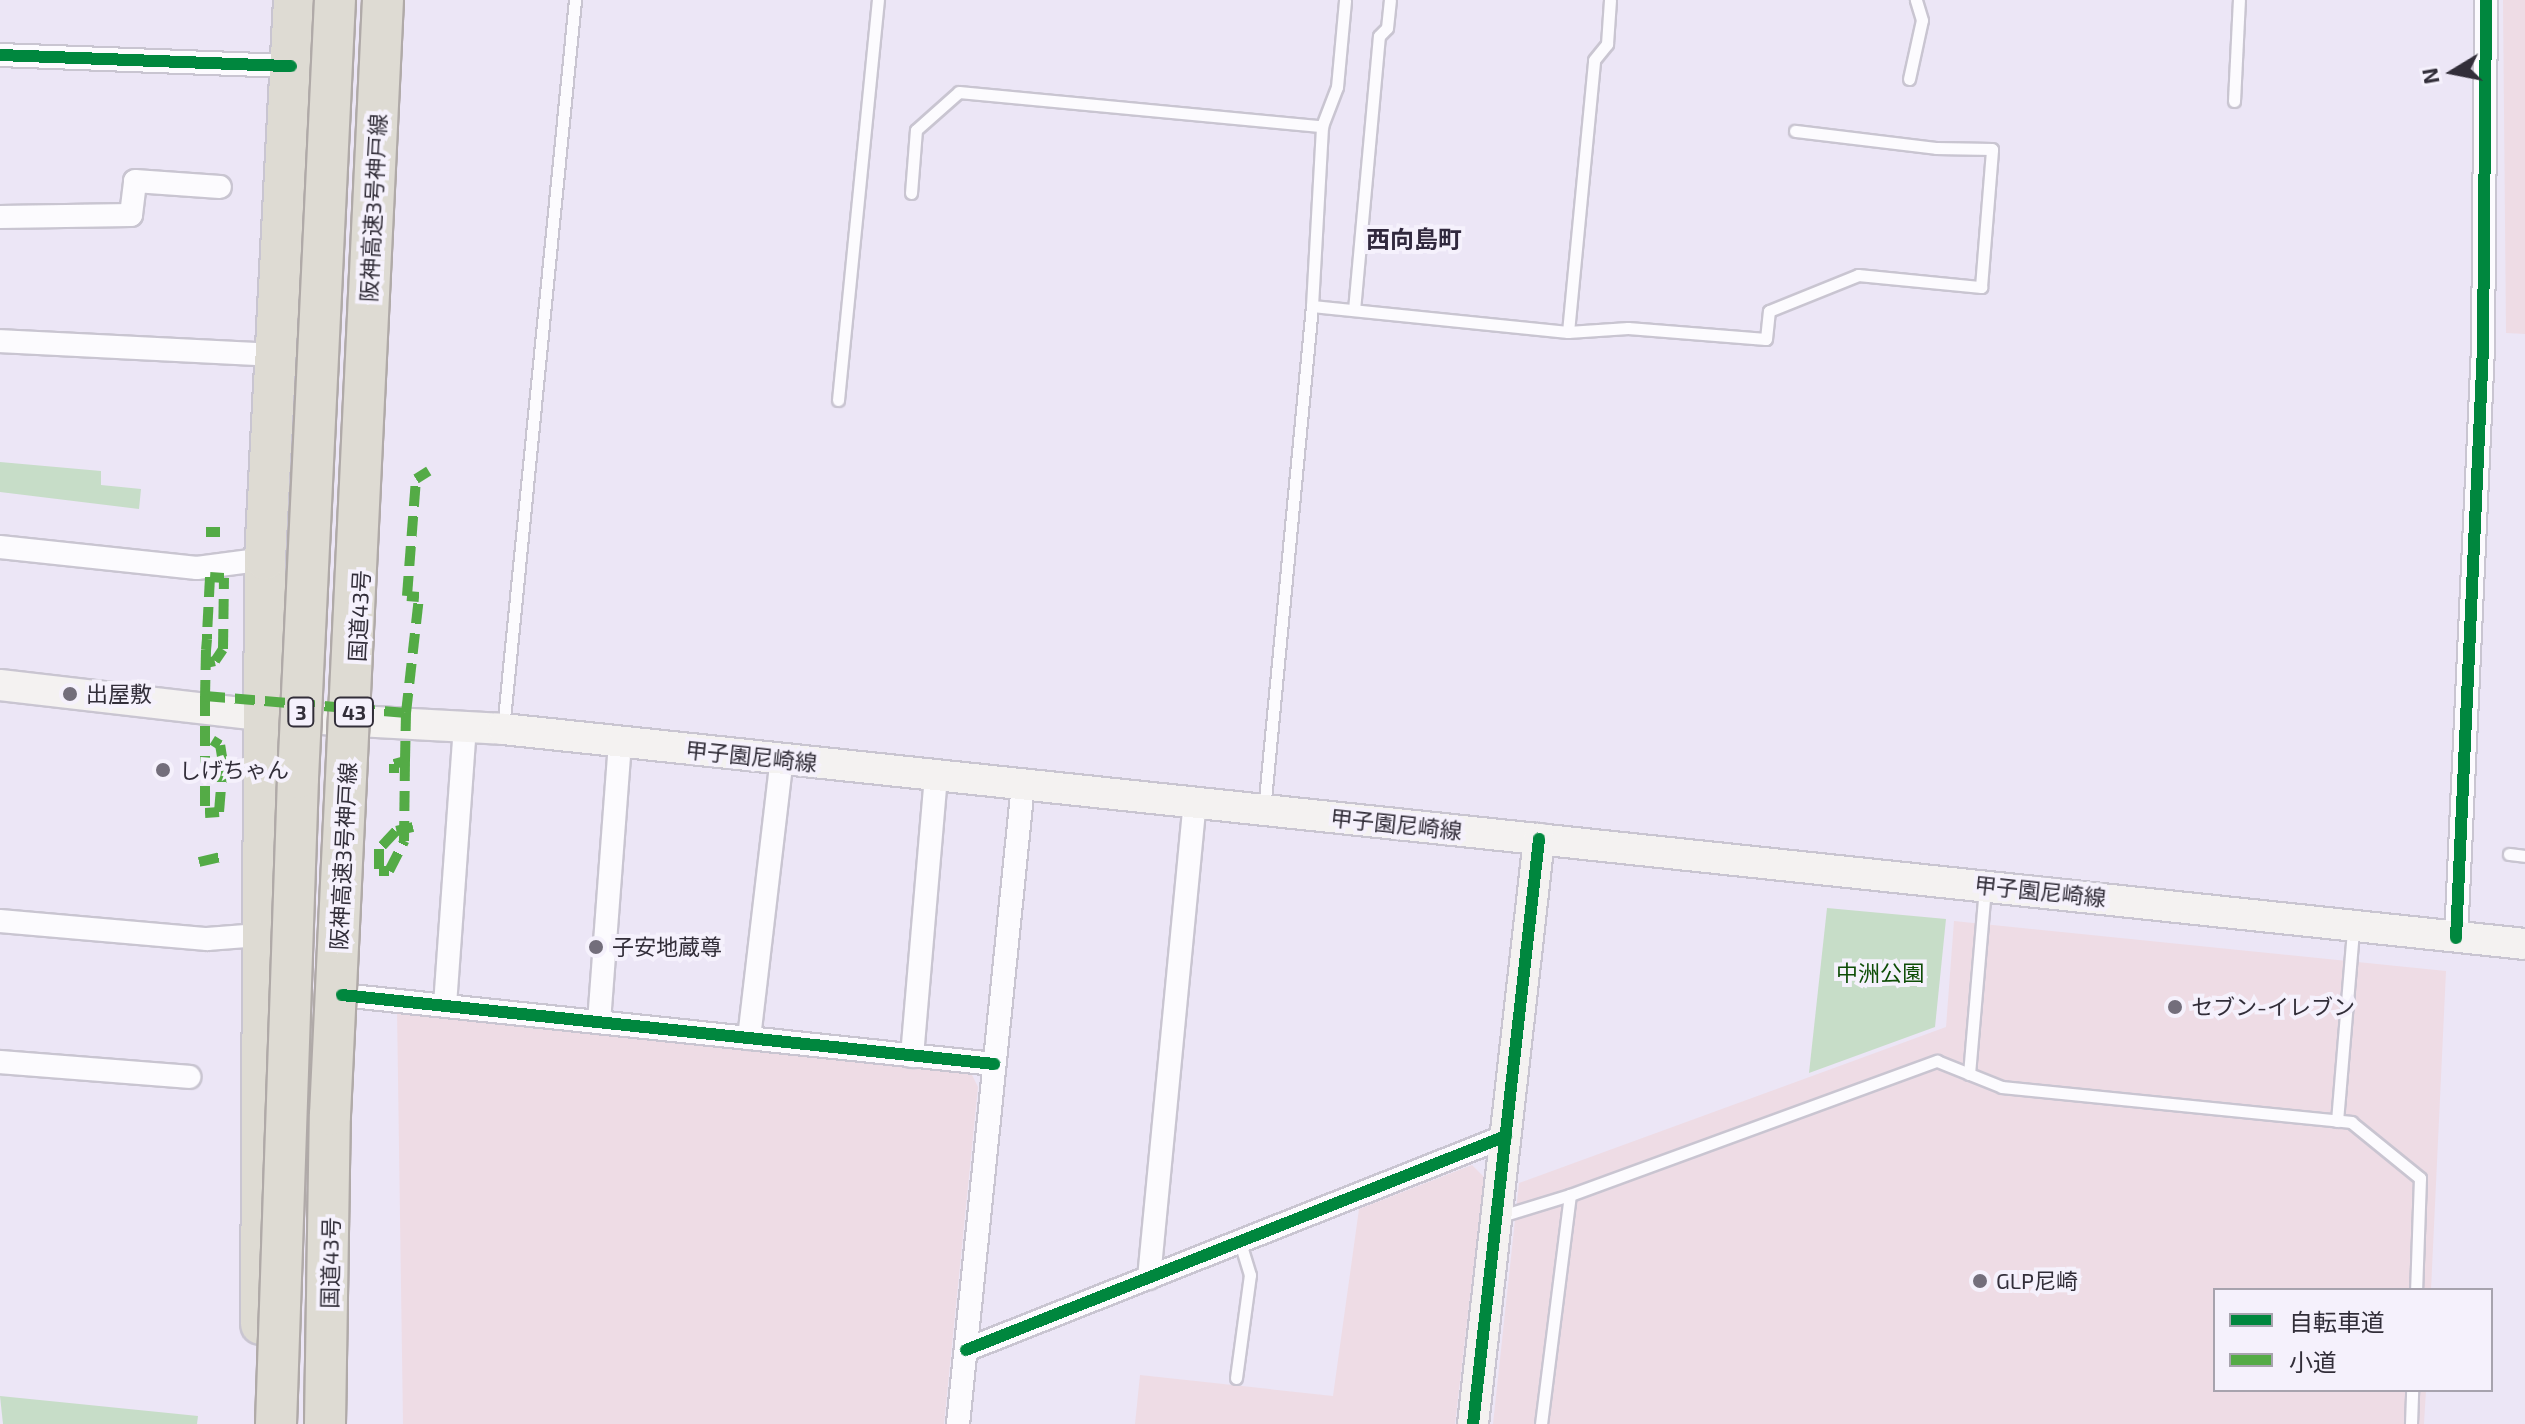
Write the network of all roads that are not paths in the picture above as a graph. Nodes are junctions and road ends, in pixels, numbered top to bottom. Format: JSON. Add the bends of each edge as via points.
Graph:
{"nodes":[{"id":1,"x":294,"y":0,"type":"edge"},
{"id":2,"x":335,"y":0,"type":"edge"},
{"id":3,"x":386,"y":0,"type":"edge"},
{"id":4,"x":575,"y":0,"type":"edge"},
{"id":5,"x":878,"y":0,"type":"edge"},
{"id":6,"x":1345,"y":0,"type":"edge"},
{"id":7,"x":1390,"y":0,"type":"edge"},
{"id":8,"x":1610,"y":0,"type":"edge"},
{"id":9,"x":1916,"y":0,"type":"edge"},
{"id":10,"x":2239,"y":0,"type":"edge"},
{"id":11,"x":2486,"y":0,"type":"edge"},
{"id":12,"x":0,"y":55,"type":"edge"},
{"id":13,"x":291,"y":66,"type":"junction"},
{"id":14,"x":1909,"y":79,"type":"dead end"},
{"id":15,"x":2234,"y":101,"type":"dead end"},
{"id":16,"x":1322,"y":126,"type":"junction"},
{"id":17,"x":1795,"y":131,"type":"dead end"},
{"id":18,"x":220,"y":187,"type":"dead end"},
{"id":19,"x":911,"y":193,"type":"dead end"},
{"id":20,"x":0,"y":217,"type":"edge"},
{"id":21,"x":1312,"y":306,"type":"junction"},
{"id":22,"x":1354,"y":310,"type":"junction"},
{"id":23,"x":1568,"y":332,"type":"junction"},
{"id":24,"x":0,"y":341,"type":"edge"},
{"id":25,"x":275,"y":355,"type":"junction"},
{"id":26,"x":838,"y":400,"type":"dead end"},
{"id":27,"x":0,"y":547,"type":"edge"},
{"id":28,"x":265,"y":559,"type":"junction"},
{"id":29,"x":0,"y":685,"type":"edge"},
{"id":30,"x":266,"y":716,"type":"junction"},
{"id":31,"x":354,"y":718,"type":"junction"},
{"id":32,"x":465,"y":726,"type":"junction"},
{"id":33,"x":503,"y":729,"type":"junction"},
{"id":34,"x":620,"y":742,"type":"junction"},
{"id":35,"x":782,"y":759,"type":"junction"},
{"id":36,"x":936,"y":775,"type":"junction"},
{"id":37,"x":1023,"y":785,"type":"junction"},
{"id":38,"x":1195,"y":804,"type":"junction"},
{"id":39,"x":1264,"y":811,"type":"junction"},
{"id":40,"x":1539,"y":839,"type":"junction"},
{"id":41,"x":2509,"y":854,"type":"dead end"},
{"id":42,"x":2525,"y":856,"type":"edge"},
{"id":43,"x":1985,"y":885,"type":"junction"},
{"id":44,"x":0,"y":921,"type":"edge"},
{"id":45,"x":2353,"y":924,"type":"junction"},
{"id":46,"x":259,"y":935,"type":"junction"},
{"id":47,"x":2456,"y":938,"type":"junction"},
{"id":48,"x":2525,"y":944,"type":"edge"},
{"id":49,"x":342,"y":995,"type":"junction"},
{"id":50,"x":445,"y":1005,"type":"junction"},
{"id":51,"x":599,"y":1022,"type":"junction"},
{"id":52,"x":749,"y":1038,"type":"junction"},
{"id":53,"x":912,"y":1056,"type":"junction"},
{"id":54,"x":0,"y":1062,"type":"edge"},
{"id":55,"x":994,"y":1064,"type":"junction"},
{"id":56,"x":1969,"y":1074,"type":"junction"},
{"id":57,"x":189,"y":1077,"type":"dead end"},
{"id":58,"x":2337,"y":1121,"type":"junction"},
{"id":59,"x":1506,"y":1136,"type":"junction"},
{"id":60,"x":1570,"y":1195,"type":"junction"},
{"id":61,"x":1497,"y":1217,"type":"junction"},
{"id":62,"x":1240,"y":1242,"type":"junction"},
{"id":63,"x":1149,"y":1278,"type":"junction"},
{"id":64,"x":2416,"y":1288,"type":"edge"},
{"id":65,"x":966,"y":1350,"type":"junction"},
{"id":66,"x":1236,"y":1378,"type":"dead end"},
{"id":67,"x":2412,"y":1392,"type":"edge"},
{"id":68,"x":262,"y":1424,"type":"edge"},
{"id":69,"x":276,"y":1424,"type":"edge"},
{"id":70,"x":327,"y":1424,"type":"edge"},
{"id":71,"x":958,"y":1424,"type":"edge"},
{"id":72,"x":1473,"y":1424,"type":"edge"},
{"id":73,"x":1541,"y":1424,"type":"edge"},
{"id":74,"x":2411,"y":1424,"type":"edge"}],
"edges":[{"from":1,"to":13,"type":"highway"},
{"from":2,"to":69,"type":"highway","number":"3","bridge":true,"via":[[296,809]]},
{"from":3,"to":31,"type":"highway","name":"国道43号","number":"43"},
{"from":3,"to":70,"type":"highway","name":"阪神高速3号神戸線","bridge":true,"via":[[330,1115]]},
{"from":4,"to":33,"type":"lane"},
{"from":5,"to":26,"type":"lane"},
{"from":6,"to":16,"type":"lane","via":[[1337,87]]},
{"from":7,"to":22,"type":"lane","via":[[1387,28],[1379,36]]},
{"from":8,"to":23,"type":"lane","via":[[1607,44],[1594,60]]},
{"from":9,"to":14,"type":"lane","via":[[1922,20]]},
{"from":10,"to":15,"type":"lane"},
{"from":11,"to":47,"type":"street","via":[[2483,348]]},
{"from":12,"to":13,"type":"street"},
{"from":13,"to":25,"type":"highway"},
{"from":16,"to":19,"type":"lane","via":[[959,92],[916,130]]},
{"from":16,"to":21,"type":"lane"},
{"from":17,"to":23,"type":"lane","via":[[1936,148],[1992,149],[1981,287],[1858,275],[1769,311],[1766,339],[1628,328]]},
{"from":18,"to":20,"type":"street","via":[[135,181],[131,215]]},
{"from":21,"to":22,"type":"lane"},
{"from":21,"to":39,"type":"lane"},
{"from":22,"to":23,"type":"lane"},
{"from":24,"to":25,"type":"street"},
{"from":25,"to":28,"type":"highway"},
{"from":27,"to":28,"type":"street","via":[[197,568]]},
{"from":28,"to":30,"type":"highway"},
{"from":29,"to":30,"type":"main road","name":"甲子園尼崎線"},
{"from":30,"to":31,"type":"main road","name":"甲子園尼崎線"},
{"from":30,"to":46,"type":"highway"},
{"from":31,"to":32,"type":"main road","name":"甲子園尼崎線"},
{"from":31,"to":49,"type":"highway","name":"国道43号","number":"43"},
{"from":32,"to":33,"type":"main road","name":"甲子園尼崎線"},
{"from":32,"to":50,"type":"street"},
{"from":33,"to":34,"type":"main road","name":"甲子園尼崎線"},
{"from":34,"to":35,"type":"main road","name":"甲子園尼崎線"},
{"from":34,"to":51,"type":"street"},
{"from":35,"to":36,"type":"main road","name":"甲子園尼崎線"},
{"from":35,"to":52,"type":"street"},
{"from":36,"to":37,"type":"main road","name":"甲子園尼崎線"},
{"from":36,"to":53,"type":"street"},
{"from":37,"to":38,"type":"main road","name":"甲子園尼崎線"},
{"from":37,"to":55,"type":"street"},
{"from":38,"to":39,"type":"main road","name":"甲子園尼崎線"},
{"from":38,"to":63,"type":"street"},
{"from":39,"to":40,"type":"main road","name":"甲子園尼崎線"},
{"from":40,"to":43,"type":"main road","name":"甲子園尼崎線"},
{"from":40,"to":59,"type":"main road"},
{"from":41,"to":42,"type":"lane"},
{"from":43,"to":45,"type":"main road","name":"甲子園尼崎線"},
{"from":43,"to":56,"type":"lane"},
{"from":44,"to":46,"type":"street","via":[[207,939]]},
{"from":45,"to":47,"type":"main road","name":"甲子園尼崎線"},
{"from":45,"to":58,"type":"lane"},
{"from":46,"to":68,"type":"highway"},
{"from":47,"to":48,"type":"main road","name":"甲子園尼崎線"},
{"from":49,"to":50,"type":"street"},
{"from":49,"to":70,"type":"highway","name":"国道43号","number":"43","via":[[334,1109]]},
{"from":50,"to":51,"type":"street"},
{"from":51,"to":52,"type":"street"},
{"from":52,"to":53,"type":"street"},
{"from":53,"to":55,"type":"street"},
{"from":54,"to":57,"type":"street"},
{"from":55,"to":65,"type":"street"},
{"from":56,"to":58,"type":"lane","via":[[2002,1087]]},
{"from":56,"to":60,"type":"lane","via":[[1937,1061]]},
{"from":58,"to":64,"type":"lane","via":[[2351,1122],[2420,1178]]},
{"from":59,"to":61,"type":"main road"},
{"from":59,"to":62,"type":"street"},
{"from":60,"to":61,"type":"lane"},
{"from":60,"to":73,"type":"lane"},
{"from":61,"to":72,"type":"main road"},
{"from":62,"to":63,"type":"street"},
{"from":62,"to":66,"type":"lane","via":[[1250,1275]]},
{"from":63,"to":65,"type":"street"},
{"from":65,"to":71,"type":"street"},
{"from":67,"to":74,"type":"lane"}]}
